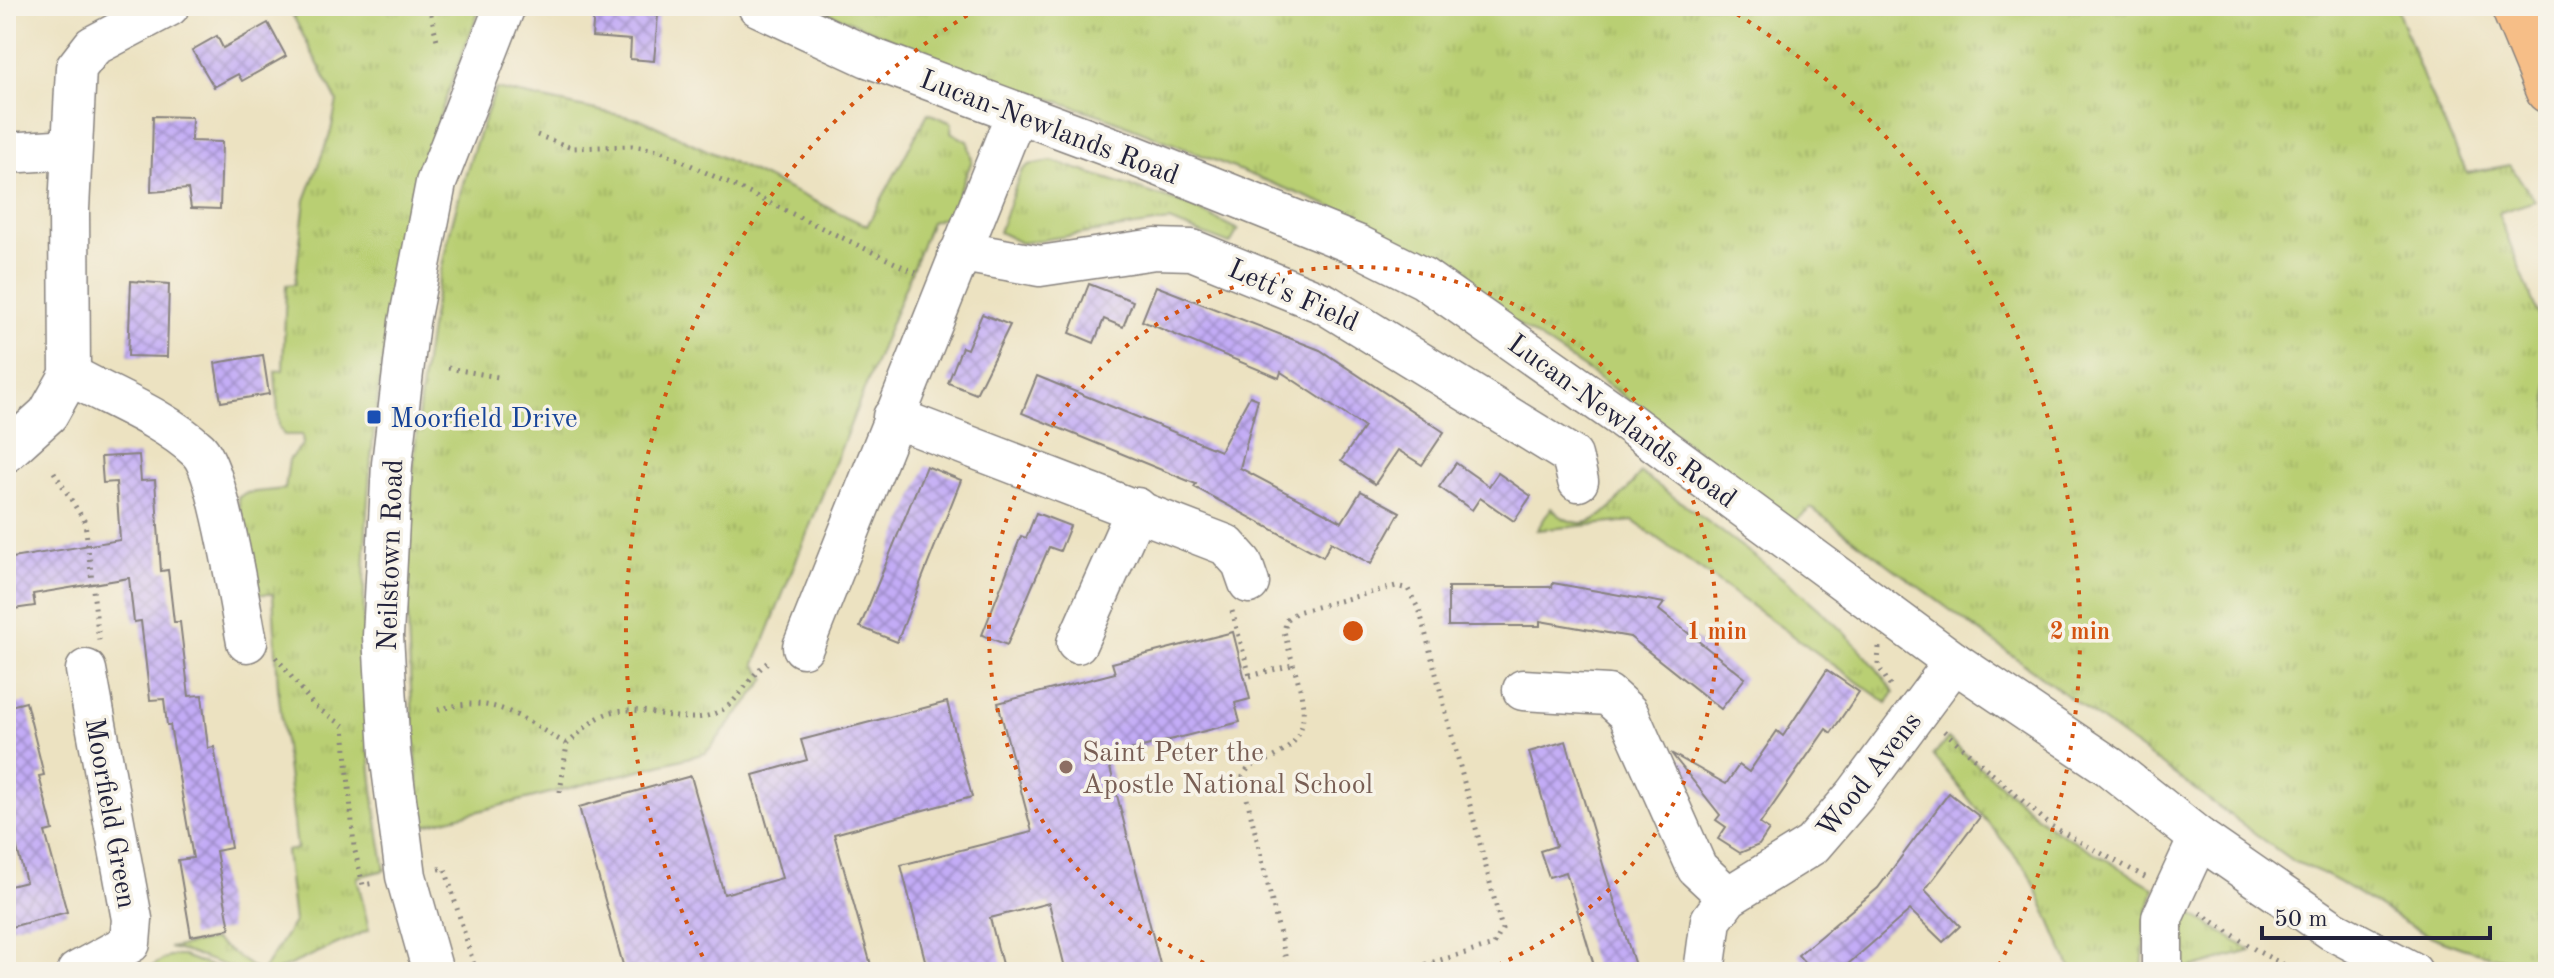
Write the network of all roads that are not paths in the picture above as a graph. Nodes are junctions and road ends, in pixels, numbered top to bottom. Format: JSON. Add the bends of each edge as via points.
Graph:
{"nodes":[{"id":1,"x":169,"y":6,"type":"edge"},
{"id":2,"x":505,"y":6,"type":"edge"},
{"id":3,"x":758,"y":6,"type":"edge"},
{"id":4,"x":2513,"y":6,"type":"edge"},
{"id":5,"x":2548,"y":91,"type":"edge"},
{"id":6,"x":1016,"y":114,"type":"junction"},
{"id":7,"x":71,"y":149,"type":"junction"},
{"id":8,"x":6,"y":153,"type":"edge"},
{"id":9,"x":958,"y":255,"type":"junction"},
{"id":10,"x":70,"y":375,"type":"junction"},
{"id":11,"x":893,"y":417,"type":"junction"},
{"id":12,"x":6,"y":452,"type":"edge"},
{"id":13,"x":1578,"y":481,"type":"dead end"},
{"id":14,"x":1137,"y":508,"type":"junction"},
{"id":15,"x":1240,"y":595,"type":"road end"},
{"id":16,"x":1077,"y":643,"type":"dead end"},
{"id":17,"x":261,"y":649,"type":"road end"},
{"id":18,"x":785,"y":655,"type":"road end"},
{"id":19,"x":93,"y":660,"type":"road end"},
{"id":20,"x":1954,"y":662,"type":"junction"},
{"id":21,"x":1523,"y":690,"type":"dead end"},
{"id":22,"x":2199,"y":838,"type":"junction"},
{"id":23,"x":1728,"y":897,"type":"junction"},
{"id":24,"x":77,"y":972,"type":"edge"},
{"id":25,"x":433,"y":972,"type":"edge"},
{"id":26,"x":1704,"y":972,"type":"edge"},
{"id":27,"x":2162,"y":972,"type":"edge"},
{"id":28,"x":2412,"y":972,"type":"edge"}],
"edges":[{"from":1,"to":7,"type":"street","via":[[93,46],[76,68]]},
{"from":2,"to":25,"type":"street","name":"Neilstown Road","via":[[436,183],[409,322],[392,464],[383,636],[390,753],[406,876]]},
{"from":3,"to":6,"type":"street","name":"Lucan-Newlands Road","via":[[868,57]]},
{"from":4,"to":5,"type":"main road"},
{"from":6,"to":9,"type":"street"},
{"from":6,"to":20,"type":"street","name":"Lucan-Newlands Road","via":[[1357,245],[1423,278]]},
{"from":7,"to":8,"type":"street"},
{"from":7,"to":10,"type":"street"},
{"from":9,"to":11,"type":"street"},
{"from":9,"to":13,"type":"street","name":"Lett's Field","via":[[1040,266],[1155,249],[1192,250],[1289,287],[1369,329],[1572,456]]},
{"from":10,"to":12,"type":"street","via":[[48,414]]},
{"from":10,"to":17,"type":"street","via":[[201,452]]},
{"from":11,"to":14,"type":"street"},
{"from":11,"to":18,"type":"street"},
{"from":14,"to":15,"type":"street","via":[[1226,545],[1242,563]]},
{"from":14,"to":16,"type":"street"},
{"from":19,"to":24,"type":"street","name":"Moorfield Green","via":[[132,919],[130,943]]},
{"from":20,"to":22,"type":"street","name":"Lucan-Newlands Road","via":[[2110,767]]},
{"from":20,"to":23,"type":"street","name":"Wood Avens","via":[[1812,845]]},
{"from":21,"to":23,"type":"street","via":[[1608,695],[1628,713],[1697,868]]},
{"from":22,"to":27,"type":"street","via":[[2162,918]]},
{"from":22,"to":28,"type":"street","name":"Lucan-Newlands Road","via":[[2332,930]]},
{"from":23,"to":26,"type":"street","name":"Wood Avens","via":[[1711,920]]}]}
